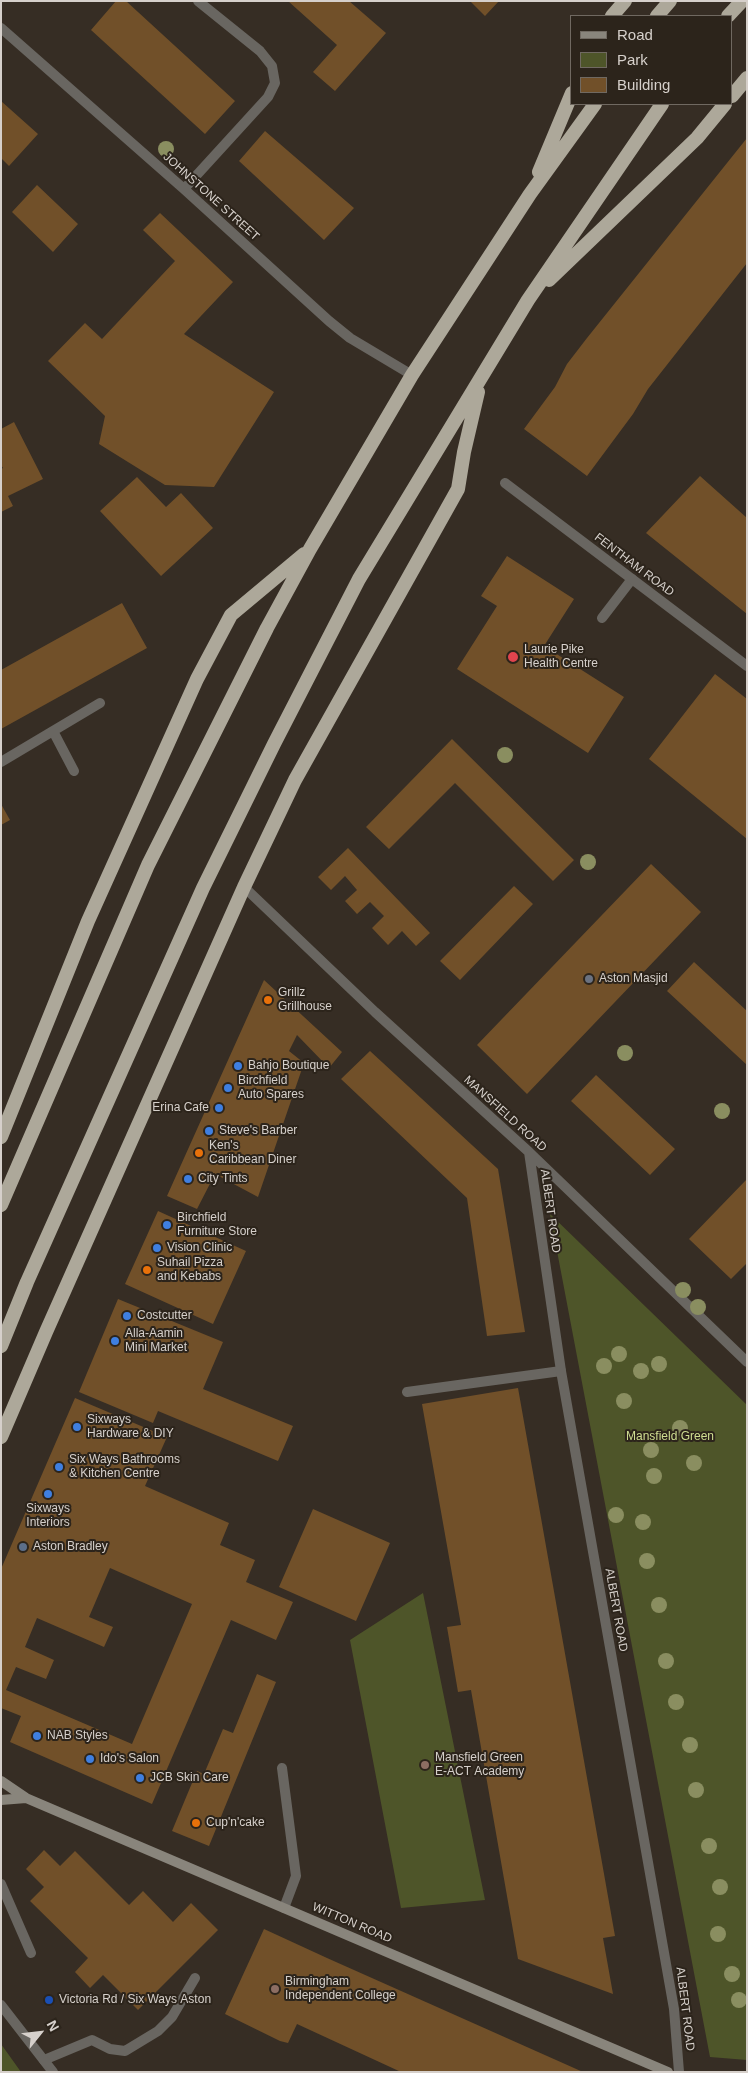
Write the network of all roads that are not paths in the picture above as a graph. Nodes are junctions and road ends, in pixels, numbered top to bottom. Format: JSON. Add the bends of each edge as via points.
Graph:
{"nodes":[{"id":1,"x":198,"y":1,"type":"edge"},
{"id":2,"x":625,"y":1,"type":"edge"},
{"id":3,"x":670,"y":1,"type":"edge"},
{"id":4,"x":742,"y":1,"type":"edge"},
{"id":5,"x":613,"y":15,"type":"edge"},
{"id":6,"x":658,"y":15,"type":"edge"},
{"id":7,"x":729,"y":15,"type":"edge"},
{"id":8,"x":1,"y":28,"type":"edge"},
{"id":9,"x":747,"y":78,"type":"edge"},
{"id":10,"x":733,"y":95,"type":"edge"},
{"id":11,"x":570,"y":98,"type":"edge"},
{"id":12,"x":594,"y":105,"type":"edge"},
{"id":13,"x":661,"y":105,"type":"edge"},
{"id":14,"x":724,"y":105,"type":"edge"},
{"id":15,"x":184,"y":189,"type":"junction"},
{"id":16,"x":530,"y":194,"type":"junction"},
{"id":17,"x":528,"y":300,"type":"junction"},
{"id":18,"x":412,"y":375,"type":"junction"},
{"id":19,"x":480,"y":379,"type":"junction"},
{"id":20,"x":505,"y":483,"type":"dead end"},
{"id":21,"x":310,"y":549,"type":"junction"},
{"id":22,"x":632,"y":579,"type":"junction"},
{"id":23,"x":602,"y":618,"type":"dead end"},
{"id":24,"x":747,"y":666,"type":"edge"},
{"id":25,"x":100,"y":703,"type":"dead end"},
{"id":26,"x":53,"y":731,"type":"junction"},
{"id":27,"x":1,"y":762,"type":"edge"},
{"id":28,"x":74,"y":771,"type":"dead end"},
{"id":29,"x":244,"y":887,"type":"junction"},
{"id":30,"x":1,"y":1137,"type":"edge"},
{"id":31,"x":529,"y":1152,"type":"junction"},
{"id":32,"x":1,"y":1205,"type":"edge"},
{"id":33,"x":1,"y":1346,"type":"edge"},
{"id":34,"x":747,"y":1362,"type":"edge"},
{"id":35,"x":560,"y":1371,"type":"junction"},
{"id":36,"x":407,"y":1392,"type":"dead end"},
{"id":37,"x":1,"y":1437,"type":"edge"},
{"id":38,"x":282,"y":1768,"type":"dead end"},
{"id":39,"x":1,"y":1781,"type":"edge"},
{"id":40,"x":26,"y":1798,"type":"junction"},
{"id":41,"x":1,"y":1800,"type":"edge"},
{"id":42,"x":1,"y":1884,"type":"edge"},
{"id":43,"x":284,"y":1908,"type":"junction"},
{"id":44,"x":31,"y":1953,"type":"dead end"},
{"id":45,"x":195,"y":1978,"type":"dead end"},
{"id":46,"x":1,"y":2005,"type":"edge"},
{"id":47,"x":44,"y":2060,"type":"junction"},
{"id":48,"x":53,"y":2072,"type":"edge"},
{"id":49,"x":668,"y":2072,"type":"edge"},
{"id":50,"x":680,"y":2072,"type":"edge"}],
"edges":[{"from":1,"to":15,"type":"street","via":[[260,51],[272,66],[275,83],[268,97]]},
{"from":2,"to":5,"type":"highway"},
{"from":3,"to":6,"type":"highway"},
{"from":4,"to":7,"type":"highway"},
{"from":8,"to":15,"type":"street","name":"JOHNSTONE STREET"},
{"from":9,"to":10,"type":"highway"},
{"from":11,"to":16,"type":"highway"},
{"from":12,"to":16,"type":"highway"},
{"from":13,"to":17,"type":"highway"},
{"from":14,"to":17,"type":"highway","via":[[697,138]]},
{"from":15,"to":18,"type":"street","name":"JOHNSTONE STREET","via":[[329,321],[350,338]]},
{"from":16,"to":18,"type":"highway"},
{"from":17,"to":19,"type":"highway"},
{"from":18,"to":21,"type":"highway"},
{"from":19,"to":29,"type":"highway","via":[[458,489],[295,780]]},
{"from":19,"to":33,"type":"highway","via":[[359,579],[274,744],[203,888]]},
{"from":20,"to":22,"type":"street","name":"FENTHAM ROAD"},
{"from":21,"to":30,"type":"highway","via":[[231,615],[197,679],[88,921]]},
{"from":21,"to":32,"type":"highway","via":[[148,865]]},
{"from":22,"to":23,"type":"street"},
{"from":22,"to":24,"type":"street","name":"FENTHAM ROAD"},
{"from":25,"to":26,"type":"street"},
{"from":26,"to":27,"type":"street"},
{"from":26,"to":28,"type":"street"},
{"from":29,"to":31,"type":"street","name":"MANSFIELD ROAD"},
{"from":29,"to":37,"type":"highway"},
{"from":31,"to":34,"type":"street","name":"MANSFIELD ROAD"},
{"from":31,"to":35,"type":"street","name":"ALBERT ROAD"},
{"from":35,"to":36,"type":"street"},
{"from":35,"to":50,"type":"street","name":"ALBERT ROAD","via":[[674,2009]]},
{"from":38,"to":43,"type":"street","via":[[296,1876]]},
{"from":39,"to":40,"type":"main road","name":"WITTON ROAD"},
{"from":40,"to":41,"type":"main road","name":"WITTON ROAD"},
{"from":40,"to":43,"type":"main road","name":"WITTON ROAD"},
{"from":42,"to":44,"type":"street"},
{"from":43,"to":49,"type":"main road","name":"WITTON ROAD"},
{"from":45,"to":47,"type":"street","via":[[172,2017],[158,2031],[133,2047],[125,2051],[110,2049],[92,2040]]},
{"from":46,"to":47,"type":"street"},
{"from":47,"to":48,"type":"street"}]}
